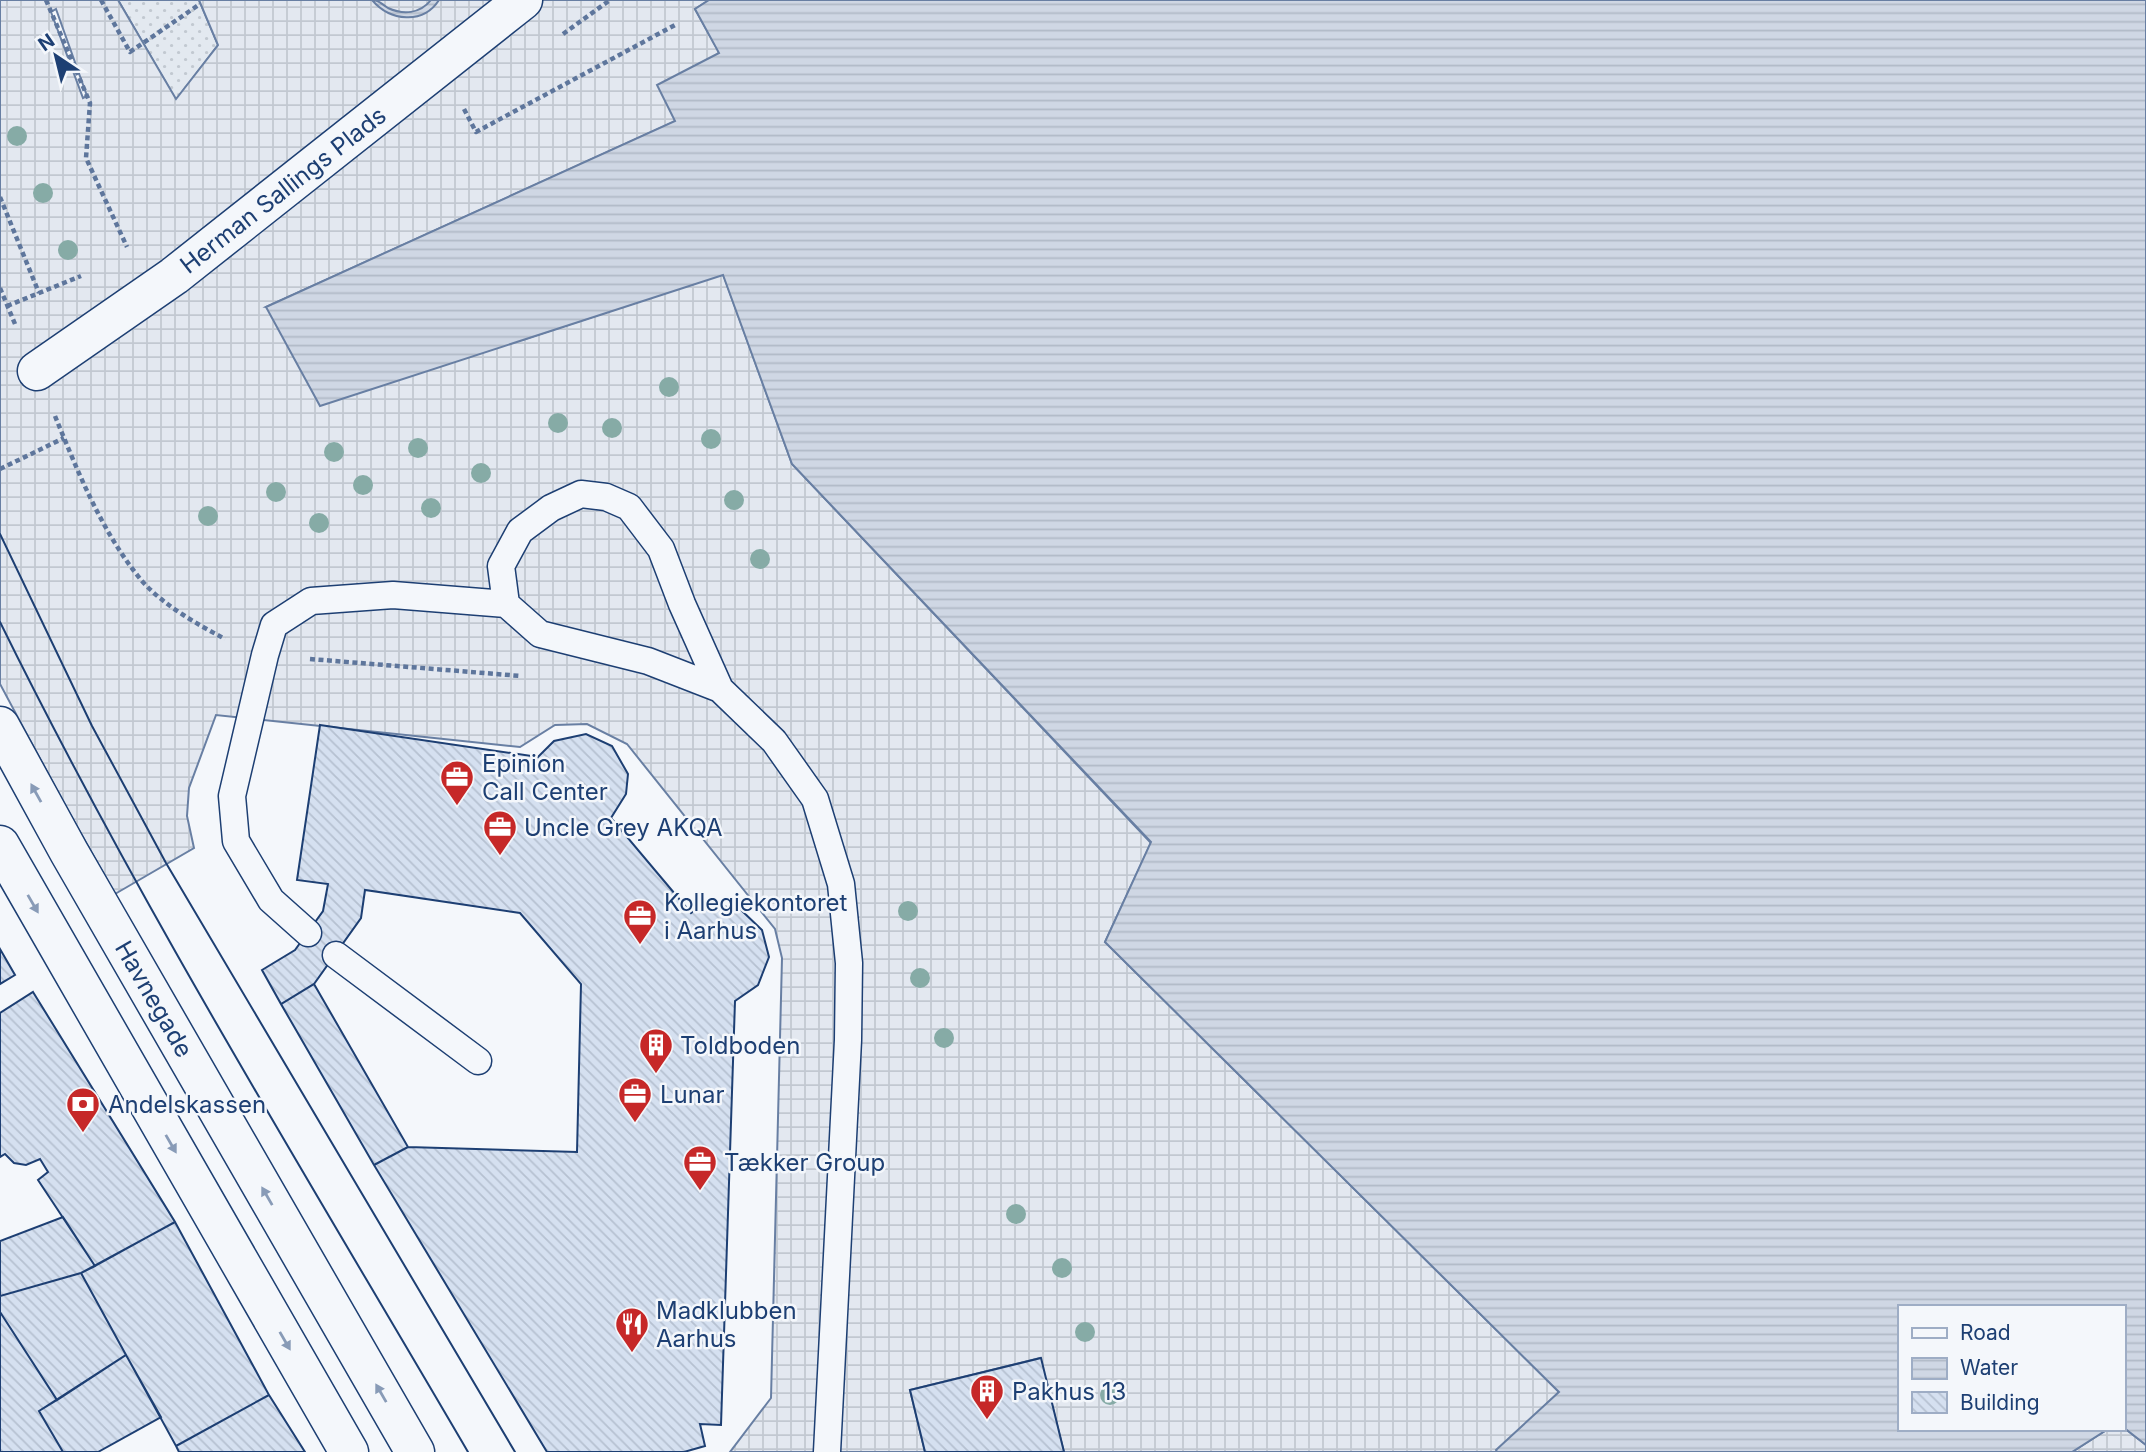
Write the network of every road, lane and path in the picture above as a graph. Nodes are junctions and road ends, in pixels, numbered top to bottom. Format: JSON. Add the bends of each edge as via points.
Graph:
{"nodes":[{"id":1,"x":46,"y":0,"type":"edge"},
{"id":2,"x":101,"y":0,"type":"edge"},
{"id":3,"x":523,"y":0,"type":"edge"},
{"id":4,"x":610,"y":0,"type":"edge"},
{"id":5,"x":200,"y":4,"type":"dead end"},
{"id":6,"x":675,"y":25,"type":"dead end"},
{"id":7,"x":557,"y":39,"type":"dead end"},
{"id":8,"x":477,"y":132,"type":"dead end"},
{"id":9,"x":0,"y":197,"type":"edge"},
{"id":10,"x":130,"y":253,"type":"dead end"},
{"id":11,"x":88,"y":273,"type":"dead end"},
{"id":12,"x":0,"y":288,"type":"edge"},
{"id":13,"x":39,"y":293,"type":"junction"},
{"id":14,"x":7,"y":306,"type":"junction"},
{"id":15,"x":37,"y":371,"type":"junction"},
{"id":16,"x":64,"y":438,"type":"junction"},
{"id":17,"x":0,"y":469,"type":"edge"},
{"id":18,"x":506,"y":604,"type":"junction"},
{"id":19,"x":265,"y":655,"type":"junction"},
{"id":20,"x":527,"y":677,"type":"dead end"},
{"id":21,"x":720,"y":689,"type":"junction"},
{"id":22,"x":0,"y":726,"type":"edge"},
{"id":23,"x":0,"y":845,"type":"edge"},
{"id":24,"x":308,"y":933,"type":"dead end"},
{"id":25,"x":336,"y":956,"type":"dead end"},
{"id":26,"x":478,"y":1061,"type":"dead end"},
{"id":27,"x":349,"y":1452,"type":"edge"},
{"id":28,"x":415,"y":1452,"type":"edge"},
{"id":29,"x":827,"y":1452,"type":"edge"}],
"edges":[{"from":1,"to":10,"type":"path","via":[[90,103],[86,158]]},
{"from":2,"to":5,"type":"path","via":[[130,52]]},
{"from":3,"to":15,"type":"street","name":"Herman Sallings Plads","via":[[174,276]]},
{"from":4,"to":7,"type":"path"},
{"from":6,"to":8,"type":"path"},
{"from":9,"to":13,"type":"path"},
{"from":11,"to":13,"type":"path"},
{"from":12,"to":14,"type":"path"},
{"from":13,"to":14,"type":"path"},
{"from":14,"to":15,"type":"path"},
{"from":15,"to":16,"type":"path"},
{"from":16,"to":17,"type":"path"},
{"from":16,"to":19,"type":"path","via":[[106,528],[143,582],[187,618]]},
{"from":18,"to":19,"type":"lane","via":[[393,595],[311,601],[274,625]]},
{"from":18,"to":21,"type":"lane","via":[[540,634],[648,661]]},
{"from":18,"to":21,"type":"lane","via":[[501,566],[520,531],[551,508],[581,494],[606,497],[629,507],[661,550]]},
{"from":19,"to":20,"type":"path"},
{"from":19,"to":24,"type":"lane","via":[[232,796],[236,841],[271,900]]},
{"from":21,"to":29,"type":"lane","via":[[774,741],[815,799],[841,884],[849,963],[848,1040]]},
{"from":28,"to":22,"type":"street","name":"Havnegade","one_way":true},
{"from":23,"to":27,"type":"street","one_way":true},
{"from":25,"to":26,"type":"lane"}]}
